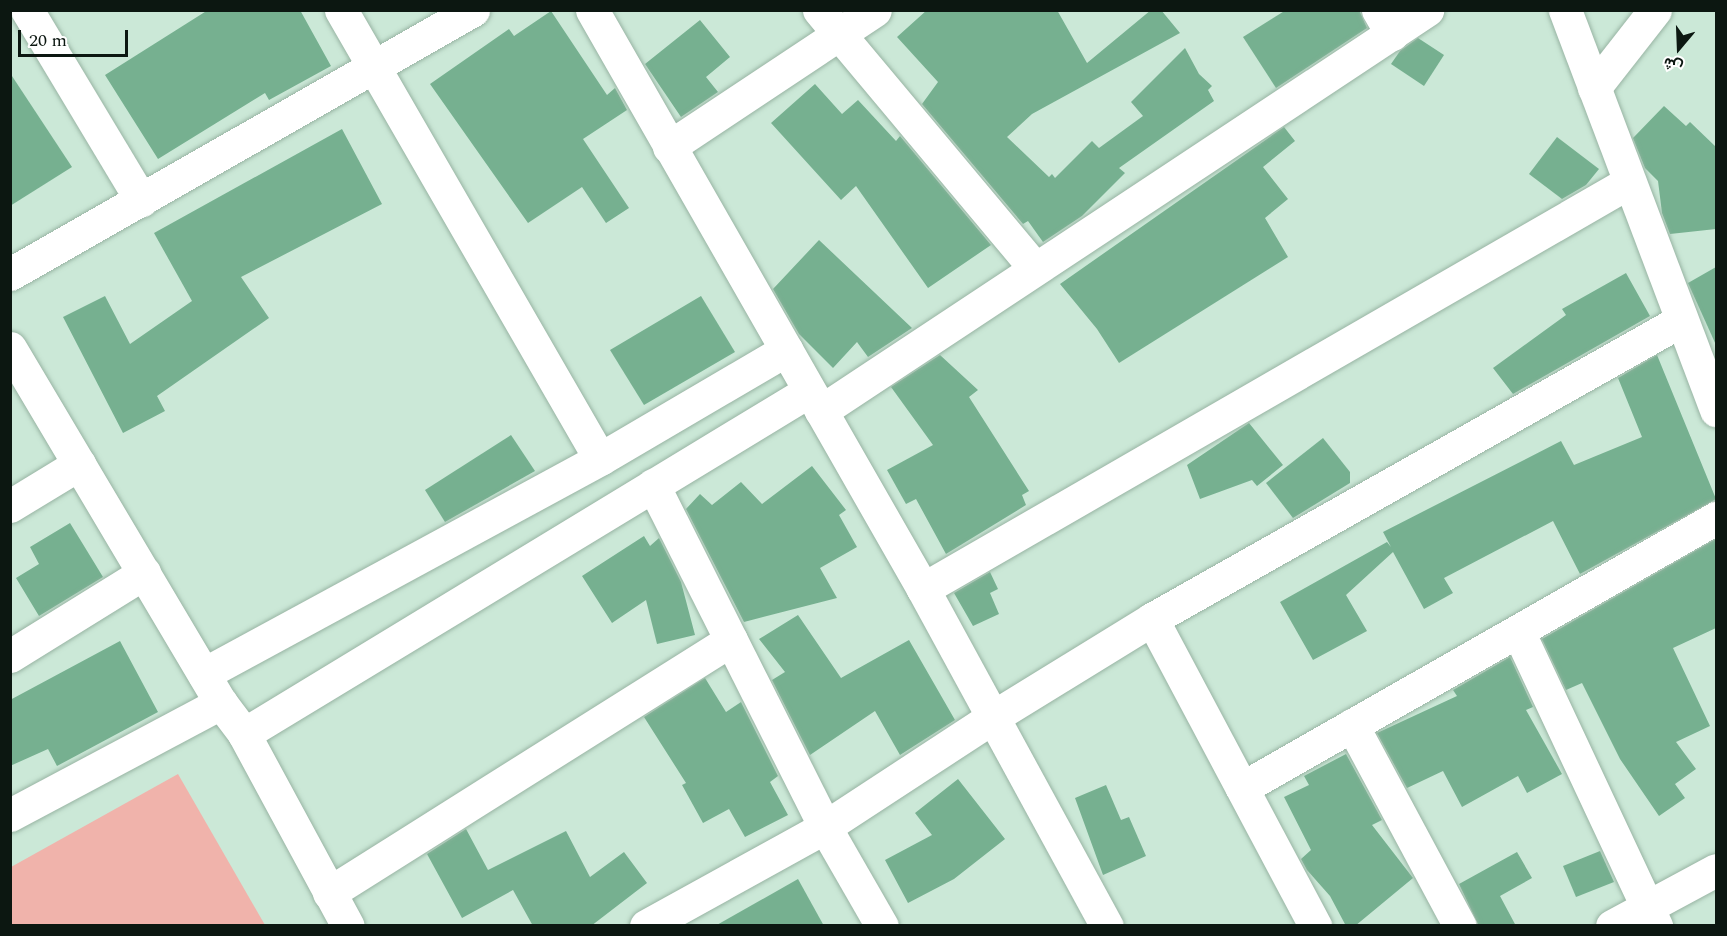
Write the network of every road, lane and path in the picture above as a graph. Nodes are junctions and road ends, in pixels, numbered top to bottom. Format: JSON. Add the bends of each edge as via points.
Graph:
{"nodes":[{"id":1,"x":27,"y":10,"type":"edge"},
{"id":2,"x":341,"y":10,"type":"edge"},
{"id":3,"x":473,"y":10,"type":"edge"},
{"id":4,"x":592,"y":10,"type":"edge"},
{"id":5,"x":875,"y":10,"type":"edge"},
{"id":6,"x":1427,"y":10,"type":"edge"},
{"id":7,"x":1565,"y":10,"type":"edge"},
{"id":8,"x":1655,"y":10,"type":"edge"},
{"id":9,"x":829,"y":22,"type":"edge"},
{"id":10,"x":1385,"y":22,"type":"edge"},
{"id":11,"x":373,"y":67,"type":"junction"},
{"id":12,"x":1594,"y":88,"type":"junction"},
{"id":13,"x":669,"y":147,"type":"junction"},
{"id":14,"x":1629,"y":182,"type":"junction"},
{"id":15,"x":141,"y":200,"type":"junction"},
{"id":16,"x":1034,"y":267,"type":"junction"},
{"id":17,"x":10,"y":274,"type":"edge"},
{"id":18,"x":1680,"y":321,"type":"junction"},
{"id":19,"x":10,"y":348,"type":"edge"},
{"id":20,"x":786,"y":350,"type":"junction"},
{"id":21,"x":815,"y":401,"type":"junction"},
{"id":22,"x":1716,"y":410,"type":"edge"},
{"id":23,"x":600,"y":459,"type":"junction"},
{"id":24,"x":79,"y":464,"type":"junction"},
{"id":25,"x":653,"y":485,"type":"junction"},
{"id":26,"x":10,"y":506,"type":"edge"},
{"id":27,"x":1716,"y":518,"type":"edge"},
{"id":28,"x":144,"y":573,"type":"junction"},
{"id":29,"x":923,"y":589,"type":"junction"},
{"id":30,"x":1152,"y":619,"type":"junction"},
{"id":31,"x":1518,"y":631,"type":"junction"},
{"id":32,"x":731,"y":640,"type":"junction"},
{"id":33,"x":10,"y":656,"type":"edge"},
{"id":34,"x":204,"y":674,"type":"junction"},
{"id":35,"x":221,"y":703,"type":"junction"},
{"id":36,"x":993,"y":717,"type":"junction"},
{"id":37,"x":1352,"y":725,"type":"junction"},
{"id":38,"x":244,"y":734,"type":"junction"},
{"id":39,"x":1242,"y":788,"type":"junction"},
{"id":40,"x":10,"y":815,"type":"edge"},
{"id":41,"x":825,"y":827,"type":"junction"},
{"id":42,"x":1716,"y":870,"type":"edge"},
{"id":43,"x":329,"y":893,"type":"junction"},
{"id":44,"x":1652,"y":916,"type":"edge"},
{"id":45,"x":348,"y":926,"type":"edge"},
{"id":46,"x":646,"y":926,"type":"edge"},
{"id":47,"x":882,"y":926,"type":"edge"},
{"id":48,"x":1107,"y":926,"type":"edge"},
{"id":49,"x":1315,"y":926,"type":"edge"},
{"id":50,"x":1460,"y":926,"type":"edge"},
{"id":51,"x":1611,"y":926,"type":"edge"}],
"edges":[{"from":1,"to":15,"type":"street"},
{"from":2,"to":11,"type":"street"},
{"from":3,"to":11,"type":"street"},
{"from":4,"to":13,"type":"street"},
{"from":5,"to":9,"type":"street"},
{"from":6,"to":10,"type":"street"},
{"from":7,"to":12,"type":"street"},
{"from":8,"to":12,"type":"street"},
{"from":9,"to":13,"type":"street"},
{"from":9,"to":16,"type":"street"},
{"from":10,"to":16,"type":"street"},
{"from":11,"to":15,"type":"street"},
{"from":11,"to":23,"type":"street"},
{"from":12,"to":14,"type":"street"},
{"from":13,"to":20,"type":"street"},
{"from":14,"to":18,"type":"street"},
{"from":14,"to":29,"type":"street"},
{"from":15,"to":17,"type":"street"},
{"from":16,"to":21,"type":"street"},
{"from":18,"to":22,"type":"street"},
{"from":18,"to":30,"type":"street"},
{"from":19,"to":24,"type":"street"},
{"from":20,"to":21,"type":"street"},
{"from":20,"to":23,"type":"street"},
{"from":21,"to":25,"type":"street"},
{"from":21,"to":29,"type":"street"},
{"from":23,"to":34,"type":"street"},
{"from":24,"to":26,"type":"street"},
{"from":24,"to":28,"type":"street"},
{"from":25,"to":32,"type":"street"},
{"from":25,"to":38,"type":"street"},
{"from":27,"to":31,"type":"street"},
{"from":28,"to":33,"type":"street"},
{"from":28,"to":34,"type":"street"},
{"from":29,"to":36,"type":"street"},
{"from":30,"to":36,"type":"street"},
{"from":30,"to":39,"type":"street"},
{"from":31,"to":37,"type":"street"},
{"from":31,"to":44,"type":"street"},
{"from":32,"to":41,"type":"street"},
{"from":32,"to":43,"type":"street"},
{"from":34,"to":35,"type":"street"},
{"from":35,"to":38,"type":"street"},
{"from":35,"to":40,"type":"street"},
{"from":36,"to":41,"type":"street"},
{"from":36,"to":48,"type":"street"},
{"from":37,"to":39,"type":"street"},
{"from":37,"to":50,"type":"street"},
{"from":38,"to":43,"type":"street"},
{"from":39,"to":49,"type":"street"},
{"from":41,"to":46,"type":"street"},
{"from":41,"to":47,"type":"street"},
{"from":42,"to":44,"type":"street"},
{"from":43,"to":45,"type":"street"},
{"from":44,"to":51,"type":"street"}]}
